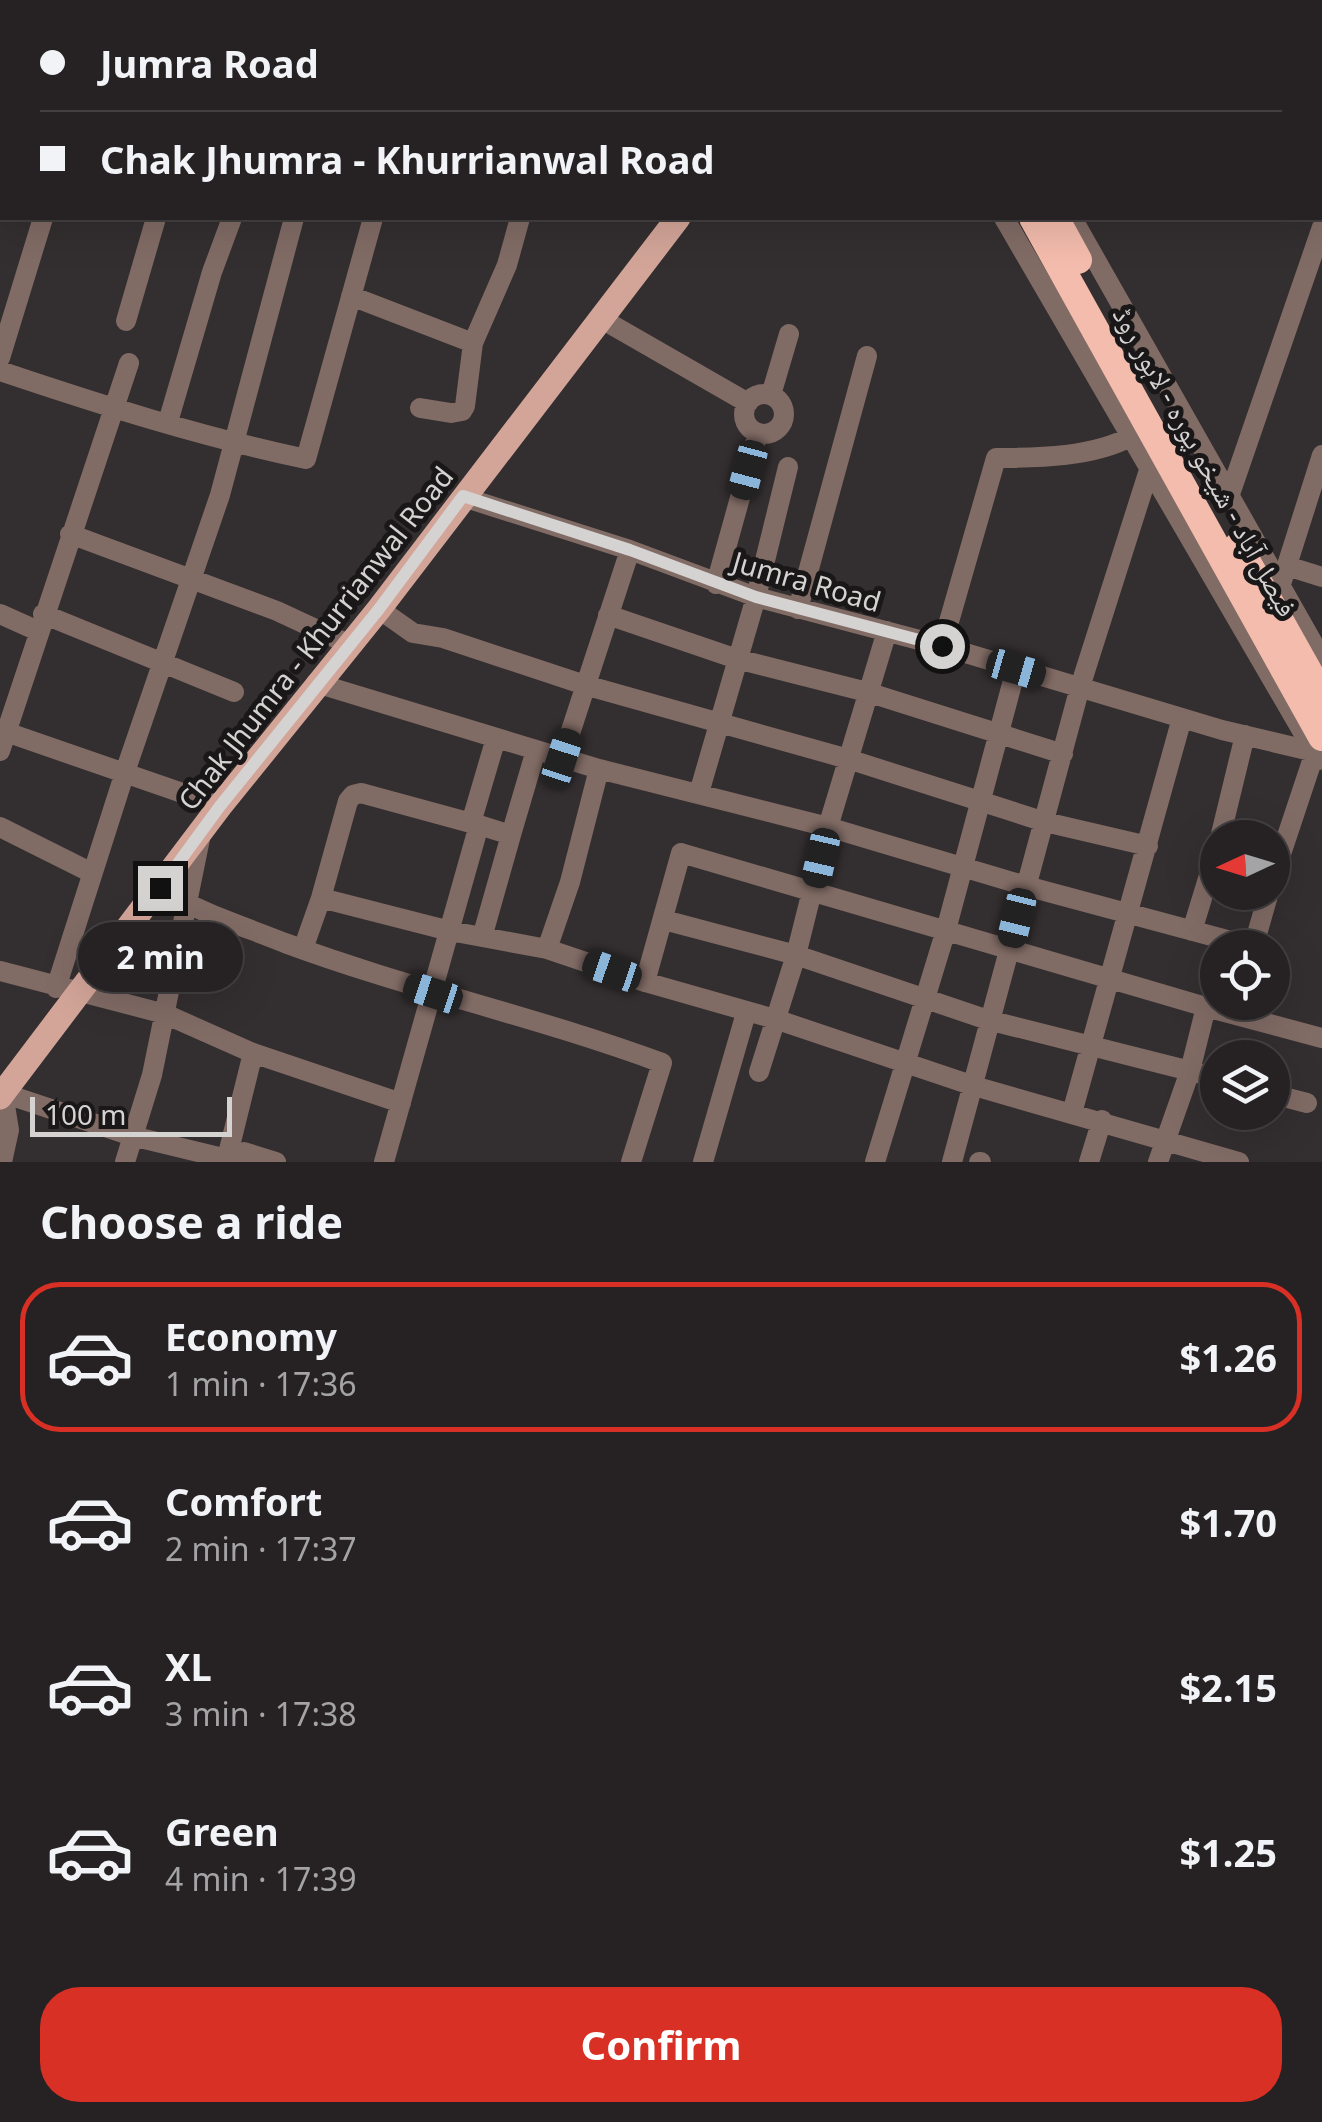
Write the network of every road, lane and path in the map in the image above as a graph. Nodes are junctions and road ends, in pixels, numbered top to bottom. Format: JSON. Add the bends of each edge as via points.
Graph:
{"nodes":[{"id":1,"x":42,"y":220,"type":"edge"},
{"id":2,"x":155,"y":220,"type":"edge"},
{"id":3,"x":231,"y":220,"type":"edge"},
{"id":4,"x":293,"y":220,"type":"edge"},
{"id":5,"x":372,"y":220,"type":"edge"},
{"id":6,"x":519,"y":220,"type":"edge"},
{"id":7,"x":676,"y":220,"type":"edge"},
{"id":8,"x":1005,"y":220,"type":"edge"},
{"id":9,"x":1033,"y":220,"type":"edge"},
{"id":10,"x":1066,"y":225,"type":"edge"},
{"id":11,"x":1322,"y":227,"type":"edge"},
{"id":12,"x":351,"y":296,"type":"junction"},
{"id":13,"x":600,"y":318,"type":"junction"},
{"id":14,"x":126,"y":322,"type":"dead end"},
{"id":15,"x":790,"y":334,"type":"dead end"},
{"id":16,"x":473,"y":343,"type":"junction"},
{"id":17,"x":866,"y":356,"type":"dead end"},
{"id":18,"x":0,"y":358,"type":"edge"},
{"id":19,"x":129,"y":363,"type":"dead end"},
{"id":20,"x":0,"y":371,"type":"edge"},
{"id":21,"x":771,"y":395,"type":"junction"},
{"id":22,"x":748,"y":403,"type":"junction"},
{"id":23,"x":420,"y":408,"type":"dead end"},
{"id":24,"x":114,"y":409,"type":"junction"},
{"id":25,"x":168,"y":422,"type":"junction"},
{"id":26,"x":758,"y":433,"type":"junction"},
{"id":27,"x":1132,"y":436,"type":"junction"},
{"id":28,"x":235,"y":443,"type":"junction"},
{"id":29,"x":1322,"y":455,"type":"edge"},
{"id":30,"x":1150,"y":466,"type":"junction"},
{"id":31,"x":788,"y":467,"type":"dead end"},
{"id":32,"x":1230,"y":494,"type":"junction"},
{"id":33,"x":463,"y":496,"type":"junction"},
{"id":34,"x":70,"y":534,"type":"junction"},
{"id":35,"x":630,"y":550,"type":"junction"},
{"id":36,"x":1284,"y":575,"type":"junction"},
{"id":37,"x":1322,"y":577,"type":"edge"},
{"id":38,"x":193,"y":580,"type":"junction"},
{"id":39,"x":716,"y":584,"type":"junction"},
{"id":40,"x":756,"y":597,"type":"junction"},
{"id":41,"x":379,"y":609,"type":"junction"},
{"id":42,"x":798,"y":609,"type":"junction"},
{"id":43,"x":0,"y":614,"type":"edge"},
{"id":44,"x":608,"y":615,"type":"junction"},
{"id":45,"x":41,"y":623,"type":"junction"},
{"id":46,"x":887,"y":631,"type":"junction"},
{"id":47,"x":348,"y":644,"type":"junction"},
{"id":48,"x":942,"y":646,"type":"junction"},
{"id":49,"x":1322,"y":659,"type":"edge"},
{"id":50,"x":737,"y":660,"type":"junction"},
{"id":51,"x":161,"y":664,"type":"junction"},
{"id":52,"x":1016,"y":669,"type":"junction"},
{"id":53,"x":316,"y":683,"type":"junction"},
{"id":54,"x":585,"y":685,"type":"junction"},
{"id":55,"x":1080,"y":687,"type":"junction"},
{"id":56,"x":234,"y":692,"type":"dead end"},
{"id":57,"x":867,"y":692,"type":"junction"},
{"id":58,"x":1322,"y":696,"type":"edge"},
{"id":59,"x":1182,"y":718,"type":"junction"},
{"id":60,"x":719,"y":723,"type":"junction"},
{"id":61,"x":1001,"y":732,"type":"junction"},
{"id":62,"x":1245,"y":736,"type":"junction"},
{"id":63,"x":2,"y":738,"type":"edge"},
{"id":64,"x":496,"y":738,"type":"junction"},
{"id":65,"x":536,"y":750,"type":"junction"},
{"id":66,"x":1320,"y":752,"type":"edge"},
{"id":67,"x":1063,"y":754,"type":"junction"},
{"id":68,"x":562,"y":758,"type":"junction"},
{"id":69,"x":848,"y":759,"type":"junction"},
{"id":70,"x":600,"y":769,"type":"junction"},
{"id":71,"x":125,"y":772,"type":"junction"},
{"id":72,"x":699,"y":792,"type":"junction"},
{"id":73,"x":983,"y":800,"type":"junction"},
{"id":74,"x":220,"y":806,"type":"junction"},
{"id":75,"x":1224,"y":820,"type":"edge"},
{"id":76,"x":1045,"y":822,"type":"junction"},
{"id":77,"x":475,"y":824,"type":"junction"},
{"id":78,"x":0,"y":827,"type":"edge"},
{"id":79,"x":828,"y":827,"type":"junction"},
{"id":80,"x":1290,"y":833,"type":"edge"},
{"id":81,"x":202,"y":834,"type":"junction"},
{"id":82,"x":511,"y":834,"type":"junction"},
{"id":83,"x":1148,"y":846,"type":"junction"},
{"id":84,"x":962,"y":867,"type":"junction"},
{"id":85,"x":92,"y":873,"type":"junction"},
{"id":86,"x":1026,"y":886,"type":"junction"},
{"id":87,"x":160,"y":888,"type":"junction"},
{"id":88,"x":814,"y":890,"type":"junction"},
{"id":89,"x":322,"y":898,"type":"junction"},
{"id":90,"x":1200,"y":905,"type":"edge"},
{"id":91,"x":187,"y":906,"type":"junction"},
{"id":92,"x":1129,"y":914,"type":"junction"},
{"id":93,"x":664,"y":920,"type":"junction"},
{"id":94,"x":450,"y":930,"type":"junction"},
{"id":95,"x":946,"y":930,"type":"junction"},
{"id":96,"x":1192,"y":931,"type":"junction"},
{"id":97,"x":1200,"y":933,"type":"edge"},
{"id":98,"x":483,"y":934,"type":"junction"},
{"id":99,"x":303,"y":949,"type":"junction"},
{"id":100,"x":547,"y":949,"type":"junction"},
{"id":101,"x":1009,"y":950,"type":"junction"},
{"id":102,"x":796,"y":955,"type":"junction"},
{"id":103,"x":0,"y":971,"type":"edge"},
{"id":104,"x":1111,"y":980,"type":"junction"},
{"id":105,"x":645,"y":982,"type":"junction"},
{"id":106,"x":67,"y":990,"type":"junction"},
{"id":107,"x":433,"y":993,"type":"junction"},
{"id":108,"x":924,"y":999,"type":"junction"},
{"id":109,"x":1200,"y":1006,"type":"edge"},
{"id":110,"x":746,"y":1013,"type":"junction"},
{"id":111,"x":165,"y":1014,"type":"junction"},
{"id":112,"x":775,"y":1019,"type":"junction"},
{"id":113,"x":988,"y":1020,"type":"junction"},
{"id":114,"x":1203,"y":1020,"type":"edge"},
{"id":115,"x":1271,"y":1020,"type":"edge"},
{"id":116,"x":1322,"y":1038,"type":"edge"},
{"id":117,"x":1092,"y":1046,"type":"junction"},
{"id":118,"x":253,"y":1053,"type":"junction"},
{"id":119,"x":904,"y":1062,"type":"junction"},
{"id":120,"x":1190,"y":1071,"type":"junction"},
{"id":121,"x":759,"y":1072,"type":"dead end"},
{"id":122,"x":1200,"y":1074,"type":"edge"},
{"id":123,"x":974,"y":1086,"type":"junction"},
{"id":124,"x":1,"y":1094,"type":"edge"},
{"id":125,"x":1290,"y":1099,"type":"edge"},
{"id":126,"x":401,"y":1103,"type":"junction"},
{"id":127,"x":1307,"y":1103,"type":"dead end"},
{"id":128,"x":1072,"y":1112,"type":"junction"},
{"id":129,"x":1102,"y":1120,"type":"junction"},
{"id":130,"x":132,"y":1136,"type":"junction"},
{"id":131,"x":1165,"y":1140,"type":"junction"},
{"id":132,"x":226,"y":1160,"type":"edge"},
{"id":133,"x":2,"y":1162,"type":"edge"},
{"id":134,"x":125,"y":1162,"type":"edge"},
{"id":135,"x":276,"y":1162,"type":"edge"},
{"id":136,"x":384,"y":1162,"type":"edge"},
{"id":137,"x":632,"y":1162,"type":"edge"},
{"id":138,"x":702,"y":1162,"type":"edge"},
{"id":139,"x":874,"y":1162,"type":"edge"},
{"id":140,"x":952,"y":1162,"type":"edge"},
{"id":141,"x":1090,"y":1162,"type":"edge"},
{"id":142,"x":1158,"y":1162,"type":"edge"},
{"id":143,"x":1239,"y":1162,"type":"edge"}],
"edges":[{"from":1,"to":18,"type":"street"},
{"from":2,"to":14,"type":"street"},
{"from":3,"to":25,"type":"street"},
{"from":4,"to":28,"type":"street"},
{"from":5,"to":12,"type":"street"},
{"from":6,"to":16,"type":"street"},
{"from":7,"to":13,"type":"main road","name":"Chak Jhumra - Khurrianwal Road"},
{"from":8,"to":27,"type":"street"},
{"from":9,"to":66,"type":"highway","name":"فیصل آباد - شیخو پورہ - لاہور روڈ"},
{"from":10,"to":32,"type":"street"},
{"from":10,"to":58,"type":"highway","name":"فیصل آباد - شیخو پورہ - لاہور روڈ"},
{"from":11,"to":32,"type":"street"},
{"from":12,"to":16,"type":"street"},
{"from":12,"to":28,"type":"street","via":[[306,459]]},
{"from":13,"to":22,"type":"street"},
{"from":13,"to":33,"type":"main road","name":"Chak Jhumra - Khurrianwal Road"},
{"from":15,"to":21,"type":"street"},
{"from":16,"to":23,"type":"street","via":[[462,412]]},
{"from":17,"to":42,"type":"street"},
{"from":19,"to":24,"type":"street"},
{"from":20,"to":24,"type":"street"},
{"from":21,"to":22,"type":"street"},
{"from":21,"to":26,"type":"street","via":[[782,405],[783,420],[773,432]]},
{"from":22,"to":26,"type":"street","via":[[744,415]]},
{"from":24,"to":25,"type":"street"},
{"from":24,"to":34,"type":"street"},
{"from":25,"to":28,"type":"street"},
{"from":26,"to":39,"type":"street"},
{"from":27,"to":30,"type":"street"},
{"from":27,"to":48,"type":"street","via":[[1069,453],[996,458]]},
{"from":28,"to":38,"type":"street"},
{"from":29,"to":36,"type":"street"},
{"from":30,"to":55,"type":"street"},
{"from":30,"to":66,"type":"street"},
{"from":31,"to":40,"type":"street"},
{"from":32,"to":36,"type":"street"},
{"from":33,"to":35,"type":"street","name":"Jumra Road"},
{"from":33,"to":41,"type":"main road","name":"Chak Jhumra - Khurrianwal Road"},
{"from":34,"to":38,"type":"street"},
{"from":34,"to":45,"type":"street"},
{"from":35,"to":39,"type":"street","name":"Jumra Road"},
{"from":35,"to":44,"type":"street"},
{"from":36,"to":37,"type":"street"},
{"from":36,"to":49,"type":"street"},
{"from":38,"to":47,"type":"street"},
{"from":38,"to":51,"type":"street"},
{"from":39,"to":40,"type":"street","name":"Jumra Road"},
{"from":40,"to":42,"type":"street","name":"Jumra Road"},
{"from":40,"to":50,"type":"street"},
{"from":41,"to":47,"type":"main road","name":"Chak Jhumra - Khurrianwal Road"},
{"from":41,"to":54,"type":"street","via":[[414,633]]},
{"from":42,"to":46,"type":"street","name":"Jumra Road"},
{"from":43,"to":45,"type":"street"},
{"from":44,"to":50,"type":"street"},
{"from":44,"to":54,"type":"street"},
{"from":45,"to":51,"type":"street"},
{"from":45,"to":63,"type":"street"},
{"from":46,"to":48,"type":"street","name":"Jumra Road"},
{"from":46,"to":57,"type":"street"},
{"from":47,"to":53,"type":"main road","name":"Chak Jhumra - Khurrianwal Road"},
{"from":48,"to":52,"type":"street","name":"Jumra Road"},
{"from":50,"to":57,"type":"street"},
{"from":50,"to":60,"type":"street"},
{"from":51,"to":56,"type":"street"},
{"from":51,"to":71,"type":"street"},
{"from":52,"to":55,"type":"street","name":"Jumra Road"},
{"from":52,"to":61,"type":"street"},
{"from":53,"to":64,"type":"street"},
{"from":53,"to":74,"type":"main road","name":"Chak Jhumra - Khurrianwal Road"},
{"from":54,"to":60,"type":"street"},
{"from":54,"to":68,"type":"street"},
{"from":55,"to":59,"type":"street","name":"Jumra Road"},
{"from":55,"to":67,"type":"street"},
{"from":57,"to":61,"type":"street"},
{"from":57,"to":69,"type":"street"},
{"from":59,"to":62,"type":"street","name":"Jumra Road"},
{"from":59,"to":83,"type":"street"},
{"from":60,"to":69,"type":"street"},
{"from":60,"to":72,"type":"street"},
{"from":61,"to":67,"type":"street"},
{"from":61,"to":73,"type":"street"},
{"from":62,"to":66,"type":"street","name":"Jumra Road"},
{"from":62,"to":75,"type":"street"},
{"from":63,"to":71,"type":"street"},
{"from":64,"to":65,"type":"street"},
{"from":64,"to":77,"type":"street"},
{"from":65,"to":68,"type":"street"},
{"from":65,"to":82,"type":"street"},
{"from":66,"to":80,"type":"street"},
{"from":67,"to":76,"type":"street"},
{"from":68,"to":70,"type":"street"},
{"from":69,"to":73,"type":"street"},
{"from":69,"to":79,"type":"street"},
{"from":70,"to":72,"type":"street"},
{"from":70,"to":100,"type":"street"},
{"from":71,"to":74,"type":"street"},
{"from":71,"to":85,"type":"street"},
{"from":72,"to":79,"type":"street"},
{"from":73,"to":76,"type":"street"},
{"from":73,"to":84,"type":"street"},
{"from":74,"to":81,"type":"main road","name":"Chak Jhumra - Khurrianwal Road"},
{"from":76,"to":83,"type":"street"},
{"from":76,"to":86,"type":"street"},
{"from":77,"to":82,"type":"street"},
{"from":77,"to":89,"type":"street","via":[[353,794]]},
{"from":77,"to":94,"type":"street"},
{"from":78,"to":85,"type":"street"},
{"from":79,"to":84,"type":"street"},
{"from":79,"to":88,"type":"street"},
{"from":81,"to":87,"type":"main road","name":"Chak Jhumra - Khurrianwal Road"},
{"from":81,"to":91,"type":"street"},
{"from":82,"to":98,"type":"street"},
{"from":83,"to":92,"type":"street"},
{"from":84,"to":86,"type":"street"},
{"from":84,"to":95,"type":"street"},
{"from":85,"to":106,"type":"street"},
{"from":86,"to":92,"type":"street"},
{"from":86,"to":101,"type":"street"},
{"from":87,"to":91,"type":"street"},
{"from":87,"to":106,"type":"main road","name":"Chak Jhumra - Khurrianwal Road"},
{"from":88,"to":93,"type":"street","via":[[681,853]]},
{"from":88,"to":95,"type":"street"},
{"from":88,"to":102,"type":"street"},
{"from":89,"to":94,"type":"street"},
{"from":89,"to":99,"type":"street"},
{"from":90,"to":96,"type":"street"},
{"from":91,"to":99,"type":"street"},
{"from":91,"to":111,"type":"street"},
{"from":92,"to":96,"type":"street"},
{"from":92,"to":104,"type":"street"},
{"from":93,"to":102,"type":"street"},
{"from":93,"to":105,"type":"street"},
{"from":94,"to":98,"type":"street"},
{"from":94,"to":107,"type":"street"},
{"from":95,"to":101,"type":"street"},
{"from":95,"to":108,"type":"street"},
{"from":96,"to":97,"type":"street"},
{"from":98,"to":100,"type":"street"},
{"from":99,"to":107,"type":"street"},
{"from":100,"to":105,"type":"street"},
{"from":101,"to":104,"type":"street"},
{"from":101,"to":113,"type":"street"},
{"from":102,"to":108,"type":"street"},
{"from":102,"to":112,"type":"street"},
{"from":103,"to":106,"type":"street"},
{"from":104,"to":109,"type":"street"},
{"from":104,"to":117,"type":"street"},
{"from":105,"to":110,"type":"street"},
{"from":106,"to":111,"type":"street"},
{"from":106,"to":124,"type":"main road","name":"Chak Jhumra - Khurrianwal Road"},
{"from":107,"to":126,"type":"street"},
{"from":107,"to":137,"type":"street","via":[[662,1063]]},
{"from":108,"to":113,"type":"street"},
{"from":108,"to":119,"type":"street"},
{"from":110,"to":112,"type":"street"},
{"from":110,"to":138,"type":"street"},
{"from":111,"to":118,"type":"street"},
{"from":111,"to":130,"type":"street"},
{"from":112,"to":119,"type":"street"},
{"from":112,"to":121,"type":"street"},
{"from":113,"to":117,"type":"street"},
{"from":113,"to":123,"type":"street"},
{"from":114,"to":120,"type":"street"},
{"from":115,"to":116,"type":"street"},
{"from":117,"to":120,"type":"street"},
{"from":117,"to":128,"type":"street"},
{"from":118,"to":126,"type":"street"},
{"from":118,"to":132,"type":"street"},
{"from":119,"to":123,"type":"street"},
{"from":119,"to":139,"type":"street"},
{"from":120,"to":122,"type":"street"},
{"from":120,"to":131,"type":"street"},
{"from":123,"to":128,"type":"street"},
{"from":123,"to":140,"type":"street"},
{"from":124,"to":130,"type":"street"},
{"from":124,"to":133,"type":"street","via":[[9,1130]]},
{"from":125,"to":127,"type":"street"},
{"from":126,"to":136,"type":"street"},
{"from":128,"to":129,"type":"street"},
{"from":129,"to":131,"type":"street"},
{"from":129,"to":141,"type":"street"},
{"from":130,"to":132,"type":"street"},
{"from":130,"to":134,"type":"street"},
{"from":131,"to":142,"type":"street"},
{"from":131,"to":143,"type":"street"},
{"from":132,"to":135,"type":"street","via":[[244,1152]]}]}
